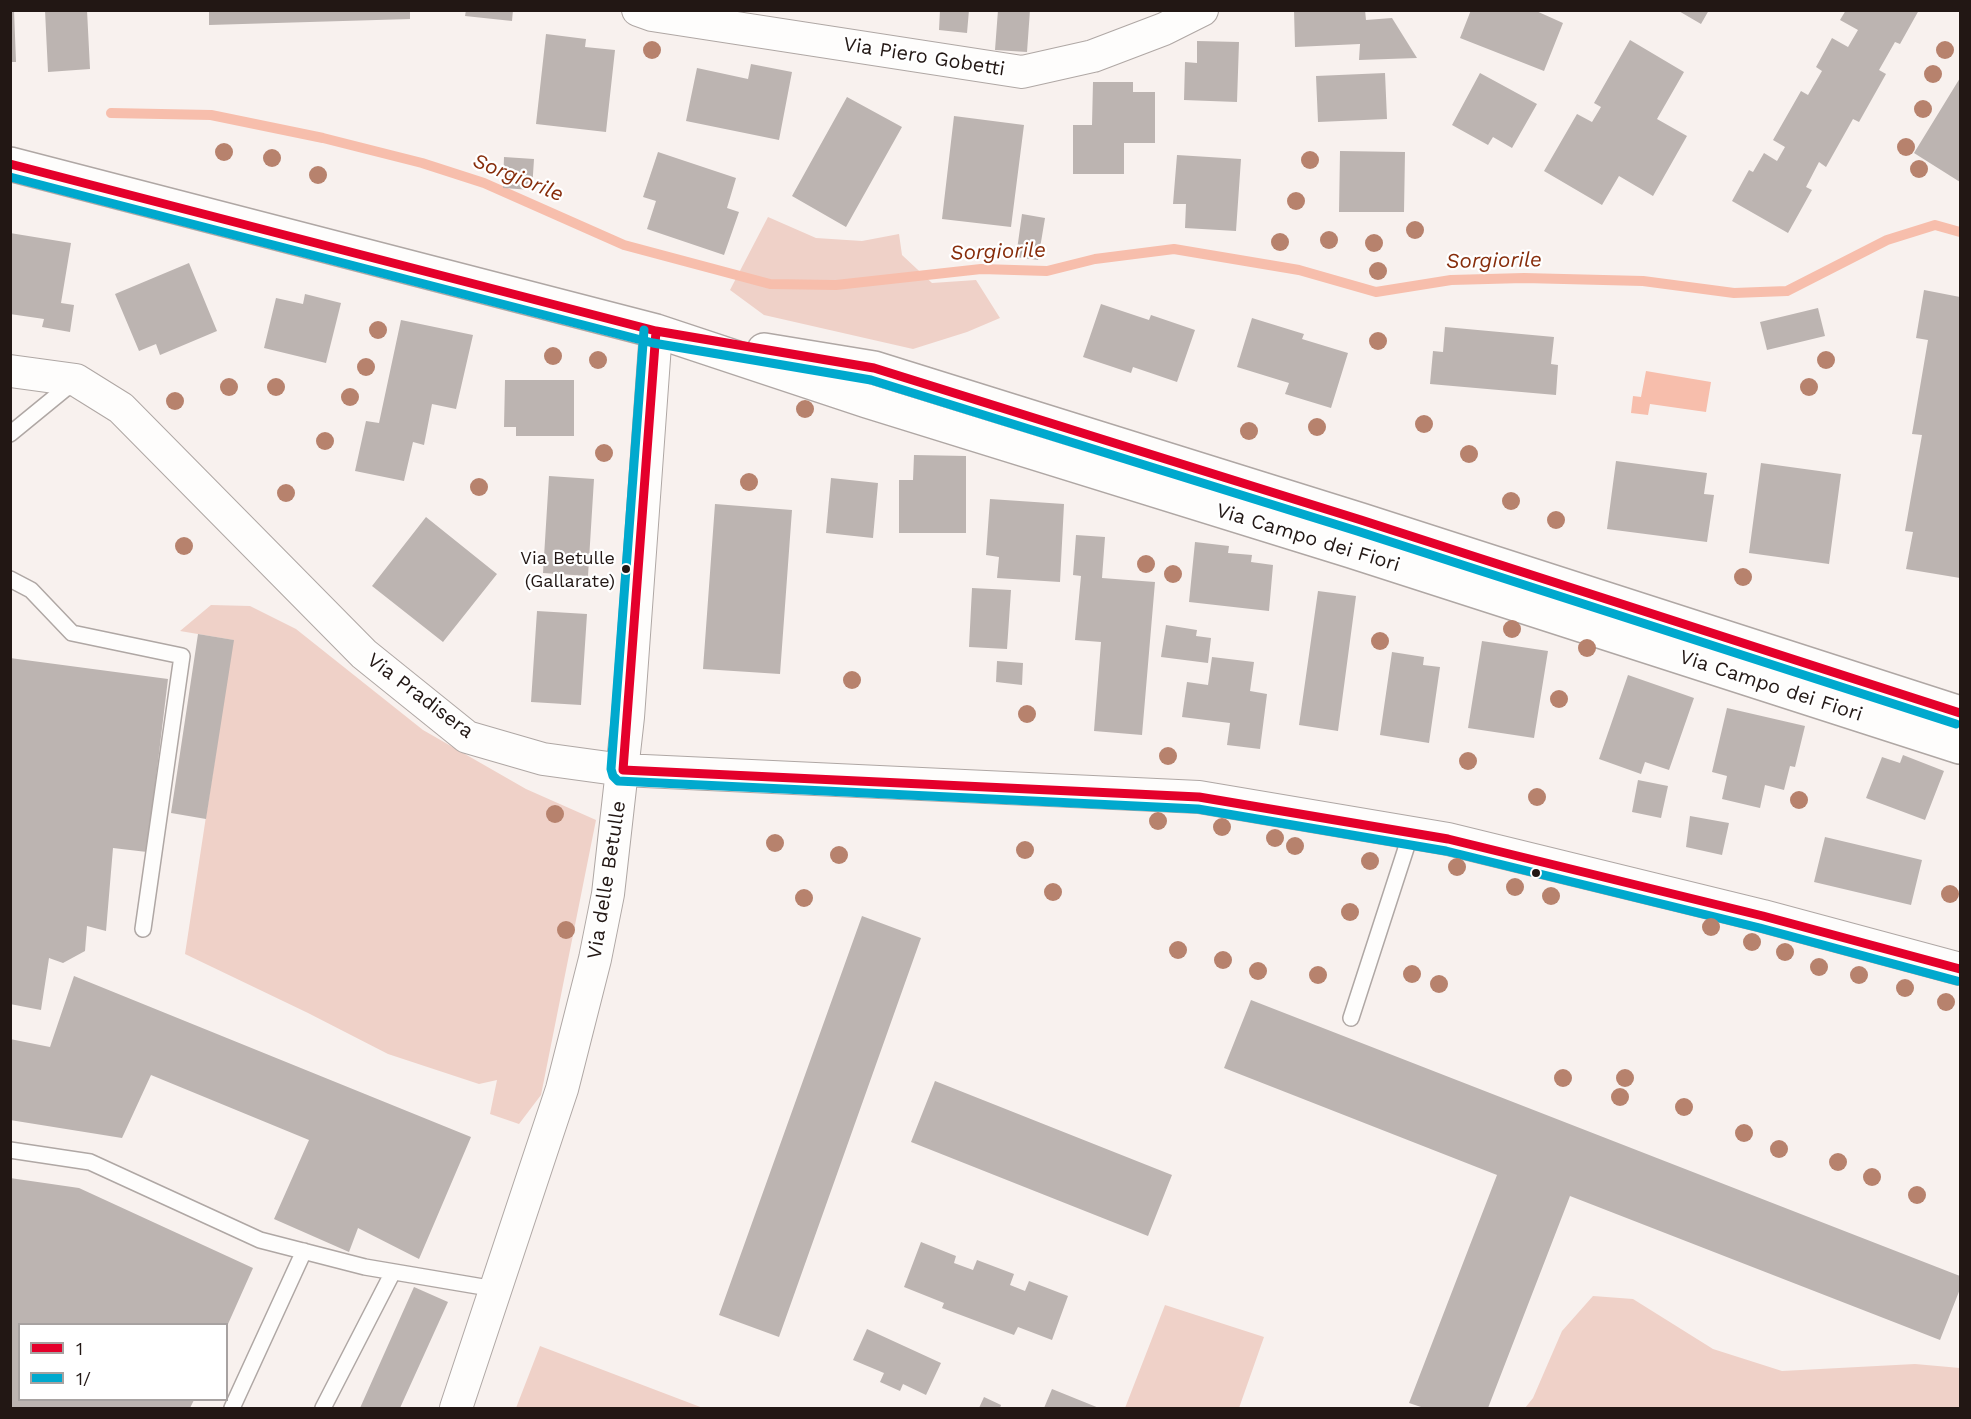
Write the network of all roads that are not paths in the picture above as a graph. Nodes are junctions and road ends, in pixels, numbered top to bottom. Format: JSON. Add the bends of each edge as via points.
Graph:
{"nodes":[{"id":1,"x":638,"y":10,"type":"edge"},
{"id":2,"x":1202,"y":10,"type":"edge"},
{"id":3,"x":10,"y":164,"type":"edge"},
{"id":4,"x":656,"y":331,"type":"junction"},
{"id":5,"x":10,"y":371,"type":"edge"},
{"id":6,"x":76,"y":380,"type":"junction"},
{"id":7,"x":10,"y":434,"type":"edge"},
{"id":8,"x":10,"y":579,"type":"edge"},
{"id":9,"x":1960,"y":713,"type":"edge"},
{"id":10,"x":1960,"y":747,"type":"edge"},
{"id":11,"x":623,"y":770,"type":"junction"},
{"id":12,"x":1412,"y":833,"type":"junction"},
{"id":13,"x":143,"y":929,"type":"dead end"},
{"id":14,"x":1960,"y":969,"type":"edge"},
{"id":15,"x":1351,"y":1018,"type":"dead end"},
{"id":16,"x":10,"y":1150,"type":"edge"},
{"id":17,"x":304,"y":1251,"type":"junction"},
{"id":18,"x":393,"y":1272,"type":"junction"},
{"id":19,"x":495,"y":1289,"type":"junction"},
{"id":20,"x":232,"y":1408,"type":"edge"},
{"id":21,"x":323,"y":1408,"type":"edge"},
{"id":22,"x":456,"y":1408,"type":"edge"}],
"edges":[{"from":1,"to":2,"type":"street","name":"Via Piero Gobetti","via":[[1022,72],[1093,56]]},
{"from":3,"to":4,"type":"street","name":"Via Campo dei Fiori"},
{"from":4,"to":9,"type":"street","name":"Via Campo dei Fiori","via":[[874,368]]},
{"from":4,"to":10,"type":"street","name":"Via Campo dei Fiori"},
{"from":4,"to":11,"type":"street","name":"Via delle Betulle"},
{"from":5,"to":6,"type":"street","name":"Via Pradisera"},
{"from":6,"to":7,"type":"lane"},
{"from":6,"to":11,"type":"street","name":"Via Pradisera","via":[[122,408],[364,654],[467,737],[543,759]]},
{"from":8,"to":13,"type":"lane","via":[[31,590],[72,633],[182,656]]},
{"from":11,"to":12,"type":"street","name":"Via Pradisera","via":[[1199,797]]},
{"from":11,"to":19,"type":"street","name":"Via delle Betulle","via":[[608,894],[595,959],[562,1089]]},
{"from":12,"to":14,"type":"street","name":"Via Pradisera","via":[[1763,916]]},
{"from":12,"to":15,"type":"lane"},
{"from":16,"to":17,"type":"lane","via":[[90,1162],[260,1240]]},
{"from":17,"to":18,"type":"lane"},
{"from":17,"to":20,"type":"lane"},
{"from":18,"to":19,"type":"lane"},
{"from":18,"to":21,"type":"lane"},
{"from":19,"to":22,"type":"street","name":"Via delle Betulle"}]}
